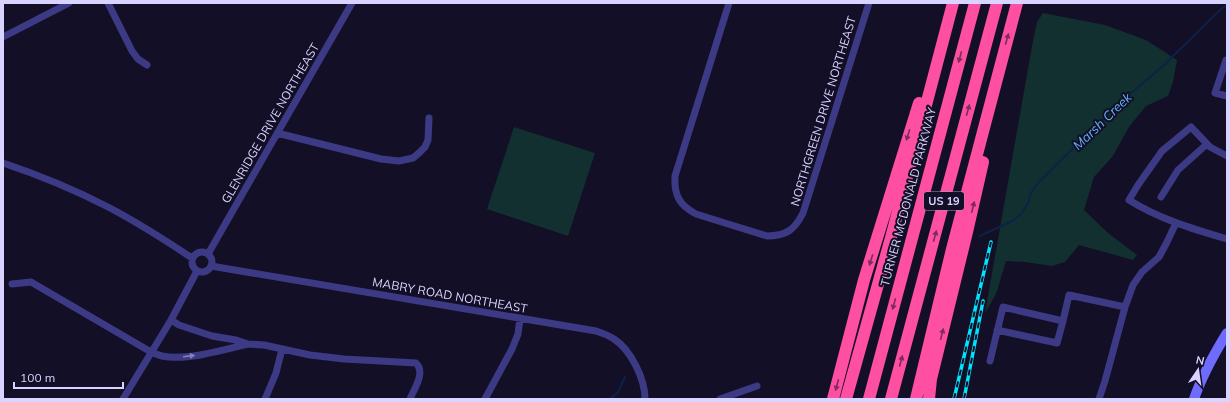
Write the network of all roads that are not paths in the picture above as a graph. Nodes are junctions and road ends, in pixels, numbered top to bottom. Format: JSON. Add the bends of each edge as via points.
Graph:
{"nodes":[{"id":1,"x":69,"y":3,"type":"edge"},
{"id":2,"x":108,"y":3,"type":"edge"},
{"id":3,"x":352,"y":3,"type":"edge"},
{"id":4,"x":729,"y":3,"type":"edge"},
{"id":5,"x":869,"y":3,"type":"edge"},
{"id":6,"x":953,"y":3,"type":"edge"},
{"id":7,"x":975,"y":3,"type":"edge"},
{"id":8,"x":997,"y":3,"type":"edge"},
{"id":9,"x":1017,"y":3,"type":"edge"},
{"id":10,"x":949,"y":19,"type":"junction"},
{"id":11,"x":3,"y":38,"type":"edge"},
{"id":12,"x":1227,"y":60,"type":"edge"},
{"id":13,"x":147,"y":65,"type":"dead end"},
{"id":14,"x":994,"y":89,"type":"junction"},
{"id":15,"x":1227,"y":96,"type":"edge"},
{"id":16,"x":429,"y":118,"type":"dead end"},
{"id":17,"x":277,"y":133,"type":"junction"},
{"id":18,"x":1207,"y":144,"type":"junction"},
{"id":19,"x":1227,"y":156,"type":"edge"},
{"id":20,"x":3,"y":163,"type":"edge"},
{"id":21,"x":1161,"y":197,"type":"dead end"},
{"id":22,"x":1176,"y":223,"type":"junction"},
{"id":23,"x":1227,"y":239,"type":"edge"},
{"id":24,"x":208,"y":254,"type":"junction"},
{"id":25,"x":192,"y":258,"type":"junction"},
{"id":26,"x":211,"y":266,"type":"junction"},
{"id":27,"x":198,"y":271,"type":"junction"},
{"id":28,"x":12,"y":284,"type":"dead end"},
{"id":29,"x":1125,"y":307,"type":"junction"},
{"id":30,"x":520,"y":318,"type":"junction"},
{"id":31,"x":170,"y":320,"type":"junction"},
{"id":32,"x":1063,"y":321,"type":"junction"},
{"id":33,"x":998,"y":330,"type":"junction"},
{"id":34,"x":1227,"y":333,"type":"edge"},
{"id":35,"x":248,"y":344,"type":"junction"},
{"id":36,"x":282,"y":349,"type":"junction"},
{"id":37,"x":150,"y":352,"type":"junction"},
{"id":38,"x":990,"y":361,"type":"dead end"},
{"id":39,"x":757,"y":386,"type":"dead end"},
{"id":40,"x":123,"y":399,"type":"edge"},
{"id":41,"x":265,"y":399,"type":"edge"},
{"id":42,"x":410,"y":399,"type":"edge"},
{"id":43,"x":485,"y":399,"type":"edge"},
{"id":44,"x":645,"y":399,"type":"edge"},
{"id":45,"x":720,"y":399,"type":"edge"},
{"id":46,"x":833,"y":399,"type":"edge"},
{"id":47,"x":846,"y":399,"type":"edge"},
{"id":48,"x":869,"y":399,"type":"edge"},
{"id":49,"x":891,"y":399,"type":"edge"},
{"id":50,"x":916,"y":399,"type":"edge"},
{"id":51,"x":928,"y":399,"type":"edge"},
{"id":52,"x":1099,"y":399,"type":"edge"},
{"id":53,"x":1194,"y":399,"type":"edge"}],
"edges":[{"from":1,"to":11,"type":"street"},
{"from":2,"to":13,"type":"street","via":[[132,51]]},
{"from":3,"to":17,"type":"street","name":"GLENRIDGE DRIVE NORTHEAST"},
{"from":4,"to":5,"type":"street","name":"NORTHGREEN DRIVE NORTHEAST","via":[[675,176],[676,194],[681,203],[696,214],[768,236],[776,236],[792,229],[803,213]]},
{"from":6,"to":10,"type":"highway"},
{"from":7,"to":48,"type":"highway","name":"TURNER MCDONALD PARKWAY","number":"US 19","one_way":true},
{"from":49,"to":8,"type":"highway","number":"US 19","one_way":true},
{"from":14,"to":9,"type":"highway","one_way":true},
{"from":10,"to":46,"type":"highway","one_way":true,"via":[[937,47],[864,280]]},
{"from":10,"to":47,"type":"highway"},
{"from":12,"to":15,"type":"street","via":[[1215,92]]},
{"from":14,"to":50,"type":"highway"},
{"from":51,"to":14,"type":"highway","one_way":true,"via":[[991,124]]},
{"from":16,"to":17,"type":"street","via":[[428,140],[425,147],[413,158],[400,161],[381,159]]},
{"from":17,"to":24,"type":"street","name":"GLENRIDGE DRIVE NORTHEAST"},
{"from":18,"to":19,"type":"street"},
{"from":18,"to":21,"type":"street","via":[[1178,170]]},
{"from":18,"to":22,"type":"street","via":[[1191,127],[1162,151],[1129,200]]},
{"from":20,"to":25,"type":"street","via":[[108,207]]},
{"from":22,"to":23,"type":"street"},
{"from":22,"to":29,"type":"street","via":[[1158,257],[1133,285]]},
{"from":24,"to":25,"type":"street","via":[[199,252]]},
{"from":24,"to":26,"type":"street","via":[[212,259]]},
{"from":25,"to":27,"type":"street","via":[[193,267]]},
{"from":26,"to":27,"type":"street","via":[[204,272]]},
{"from":26,"to":30,"type":"street","name":"MABRY ROAD NORTHEAST"},
{"from":27,"to":31,"type":"street"},
{"from":28,"to":37,"type":"street","via":[[31,282]]},
{"from":29,"to":32,"type":"street","via":[[1069,295]]},
{"from":29,"to":52,"type":"street"},
{"from":30,"to":43,"type":"street","via":[[518,334],[512,349]]},
{"from":30,"to":44,"type":"street","name":"MABRY ROAD NORTHEAST","via":[[596,331],[614,339],[626,351],[640,375]]},
{"from":31,"to":35,"type":"street","via":[[212,336]]},
{"from":31,"to":37,"type":"street"},
{"from":32,"to":33,"type":"street","via":[[1057,343]]},
{"from":32,"to":33,"type":"street","via":[[1002,307]]},
{"from":33,"to":38,"type":"street"},
{"from":34,"to":53,"type":"street","via":[[1213,356]]},
{"from":35,"to":36,"type":"street"},
{"from":37,"to":35,"type":"street","one_way":true,"via":[[162,356],[188,356]]},
{"from":36,"to":41,"type":"street","via":[[276,373]]},
{"from":36,"to":42,"type":"street","via":[[344,359],[412,362],[418,365],[420,375]]},
{"from":37,"to":40,"type":"street"},
{"from":39,"to":45,"type":"street"}]}
